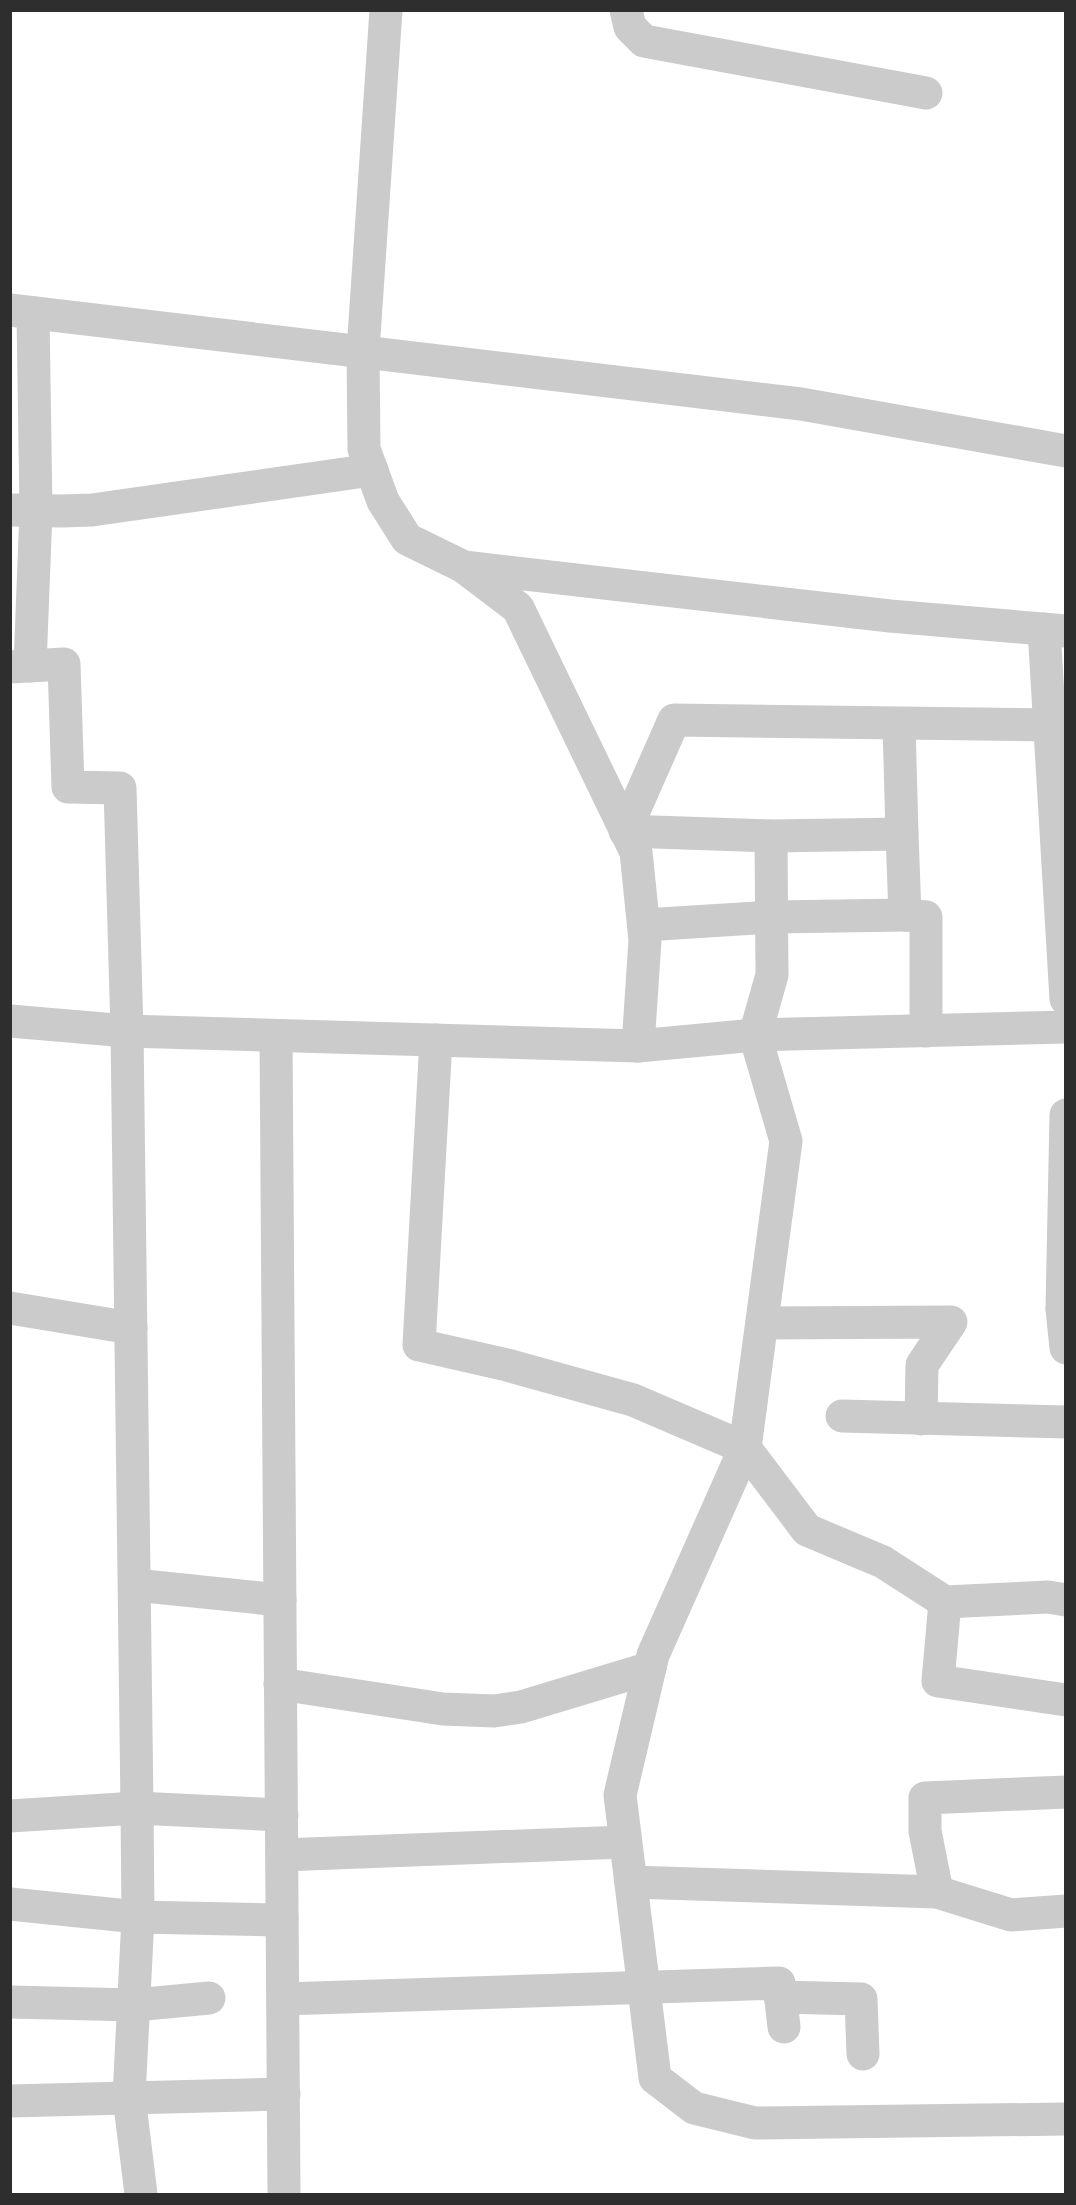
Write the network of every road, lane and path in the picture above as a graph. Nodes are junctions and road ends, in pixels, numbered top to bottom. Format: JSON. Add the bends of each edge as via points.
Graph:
{"nodes":[{"id":1,"x":386,"y":10,"type":"edge"},
{"id":2,"x":627,"y":10,"type":"edge"},
{"id":3,"x":926,"y":93,"type":"dead end"},
{"id":4,"x":22,"y":311,"type":"edge"},
{"id":5,"x":363,"y":351,"type":"junction"},
{"id":6,"x":1065,"y":451,"type":"edge"},
{"id":7,"x":372,"y":470,"type":"junction"},
{"id":8,"x":23,"y":510,"type":"edge"},
{"id":9,"x":464,"y":567,"type":"junction"},
{"id":10,"x":1055,"y":630,"type":"edge"},
{"id":11,"x":20,"y":666,"type":"edge"},
{"id":12,"x":899,"y":724,"type":"junction"},
{"id":13,"x":1050,"y":725,"type":"junction"},
{"id":14,"x":625,"y":831,"type":"junction"},
{"id":15,"x":902,"y":834,"type":"junction"},
{"id":16,"x":771,"y":836,"type":"junction"},
{"id":17,"x":905,"y":915,"type":"junction"},
{"id":18,"x":773,"y":916,"type":"junction"},
{"id":19,"x":644,"y":925,"type":"junction"},
{"id":20,"x":1065,"y":999,"type":"edge"},
{"id":21,"x":10,"y":1020,"type":"edge"},
{"id":22,"x":1065,"y":1027,"type":"edge"},
{"id":23,"x":127,"y":1031,"type":"junction"},
{"id":24,"x":926,"y":1031,"type":"junction"},
{"id":25,"x":754,"y":1035,"type":"junction"},
{"id":26,"x":276,"y":1036,"type":"junction"},
{"id":27,"x":436,"y":1040,"type":"junction"},
{"id":28,"x":638,"y":1046,"type":"junction"},
{"id":29,"x":1065,"y":1115,"type":"edge"},
{"id":30,"x":10,"y":1308,"type":"edge"},
{"id":31,"x":1064,"y":1309,"type":"edge"},
{"id":32,"x":762,"y":1323,"type":"junction"},
{"id":33,"x":131,"y":1328,"type":"junction"},
{"id":34,"x":1065,"y":1348,"type":"edge"},
{"id":35,"x":842,"y":1416,"type":"dead end"},
{"id":36,"x":921,"y":1419,"type":"junction"},
{"id":37,"x":1065,"y":1422,"type":"edge"},
{"id":38,"x":745,"y":1448,"type":"junction"},
{"id":39,"x":135,"y":1585,"type":"junction"},
{"id":40,"x":280,"y":1600,"type":"junction"},
{"id":41,"x":1065,"y":1600,"type":"edge"},
{"id":42,"x":945,"y":1602,"type":"junction"},
{"id":43,"x":650,"y":1668,"type":"junction"},
{"id":44,"x":280,"y":1684,"type":"junction"},
{"id":45,"x":1065,"y":1700,"type":"edge"},
{"id":46,"x":1065,"y":1792,"type":"edge"},
{"id":47,"x":137,"y":1808,"type":"junction"},
{"id":48,"x":282,"y":1815,"type":"junction"},
{"id":49,"x":10,"y":1816,"type":"edge"},
{"id":50,"x":625,"y":1842,"type":"junction"},
{"id":51,"x":282,"y":1855,"type":"junction"},
{"id":52,"x":631,"y":1882,"type":"junction"},
{"id":53,"x":937,"y":1892,"type":"junction"},
{"id":54,"x":10,"y":1904,"type":"edge"},
{"id":55,"x":1065,"y":1911,"type":"edge"},
{"id":56,"x":138,"y":1917,"type":"junction"},
{"id":57,"x":282,"y":1920,"type":"junction"},
{"id":58,"x":644,"y":1988,"type":"junction"},
{"id":59,"x":209,"y":1998,"type":"dead end"},
{"id":60,"x":283,"y":1999,"type":"junction"},
{"id":61,"x":10,"y":2002,"type":"edge"},
{"id":62,"x":135,"y":2005,"type":"junction"},
{"id":63,"x":864,"y":2054,"type":"dead end"},
{"id":64,"x":284,"y":2094,"type":"junction"},
{"id":65,"x":129,"y":2097,"type":"junction"},
{"id":66,"x":10,"y":2101,"type":"edge"},
{"id":67,"x":1065,"y":2119,"type":"edge"},
{"id":68,"x":141,"y":2194,"type":"edge"},
{"id":69,"x":284,"y":2194,"type":"edge"}],
"edges":[{"from":1,"to":5,"type":"street"},
{"from":2,"to":3,"type":"street","via":[[630,27],[644,41]]},
{"from":4,"to":5,"type":"street"},
{"from":4,"to":8,"type":"street"},
{"from":5,"to":6,"type":"street","via":[[801,404]]},
{"from":5,"to":7,"type":"street","via":[[364,449]]},
{"from":7,"to":8,"type":"street","via":[[92,510]]},
{"from":7,"to":9,"type":"street","via":[[383,501],[407,539]]},
{"from":8,"to":11,"type":"street"},
{"from":9,"to":10,"type":"street","via":[[890,616]]},
{"from":9,"to":14,"type":"street","via":[[518,608]]},
{"from":10,"to":13,"type":"street"},
{"from":11,"to":23,"type":"street","via":[[64,664],[68,787],[120,788]]},
{"from":12,"to":13,"type":"street"},
{"from":12,"to":14,"type":"street","via":[[674,720]]},
{"from":12,"to":15,"type":"street"},
{"from":13,"to":20,"type":"street"},
{"from":14,"to":16,"type":"street"},
{"from":14,"to":19,"type":"street","via":[[636,852]]},
{"from":15,"to":16,"type":"street"},
{"from":15,"to":17,"type":"street"},
{"from":16,"to":18,"type":"street"},
{"from":17,"to":18,"type":"street"},
{"from":17,"to":24,"type":"street","via":[[926,917]]},
{"from":18,"to":19,"type":"street"},
{"from":18,"to":25,"type":"street","via":[[772,975]]},
{"from":19,"to":28,"type":"street"},
{"from":21,"to":23,"type":"street"},
{"from":22,"to":24,"type":"street"},
{"from":23,"to":26,"type":"street"},
{"from":23,"to":33,"type":"street"},
{"from":24,"to":25,"type":"street"},
{"from":25,"to":28,"type":"street"},
{"from":25,"to":32,"type":"street","via":[[786,1141]]},
{"from":26,"to":27,"type":"street"},
{"from":26,"to":40,"type":"street"},
{"from":27,"to":28,"type":"street"},
{"from":27,"to":38,"type":"street","via":[[419,1345],[633,1400]]},
{"from":29,"to":31,"type":"street"},
{"from":30,"to":33,"type":"street"},
{"from":31,"to":34,"type":"street"},
{"from":32,"to":36,"type":"street","via":[[951,1322],[922,1365]]},
{"from":32,"to":38,"type":"street"},
{"from":33,"to":39,"type":"street"},
{"from":35,"to":36,"type":"street"},
{"from":36,"to":37,"type":"street"},
{"from":38,"to":42,"type":"street","via":[[807,1530],[883,1562]]},
{"from":38,"to":43,"type":"street"},
{"from":39,"to":40,"type":"street"},
{"from":39,"to":47,"type":"street"},
{"from":40,"to":44,"type":"street"},
{"from":41,"to":42,"type":"street","via":[[1048,1597]]},
{"from":42,"to":45,"type":"street","via":[[938,1681]]},
{"from":43,"to":44,"type":"street","via":[[521,1707],[494,1710],[443,1709]]},
{"from":43,"to":50,"type":"street","via":[[620,1795]]},
{"from":44,"to":48,"type":"street"},
{"from":46,"to":53,"type":"street","via":[[925,1798],[926,1832]]},
{"from":47,"to":48,"type":"street"},
{"from":47,"to":49,"type":"street"},
{"from":47,"to":56,"type":"street"},
{"from":48,"to":51,"type":"street"},
{"from":50,"to":51,"type":"street"},
{"from":50,"to":52,"type":"street"},
{"from":51,"to":57,"type":"street"},
{"from":52,"to":53,"type":"street"},
{"from":52,"to":58,"type":"street"},
{"from":53,"to":55,"type":"street","via":[[1011,1915]]},
{"from":54,"to":56,"type":"street"},
{"from":56,"to":57,"type":"street"},
{"from":56,"to":62,"type":"street"},
{"from":57,"to":60,"type":"street"},
{"from":58,"to":60,"type":"street"},
{"from":58,"to":63,"type":"street","via":[[778,1983],[782,2012],[861,1999]]},
{"from":58,"to":67,"type":"street","via":[[655,2078],[694,2108],[755,2123]]},
{"from":59,"to":62,"type":"street"},
{"from":60,"to":64,"type":"street"},
{"from":61,"to":62,"type":"street"},
{"from":62,"to":65,"type":"street"},
{"from":64,"to":65,"type":"street"},
{"from":64,"to":69,"type":"street"},
{"from":65,"to":66,"type":"street"},
{"from":65,"to":68,"type":"street"}]}
